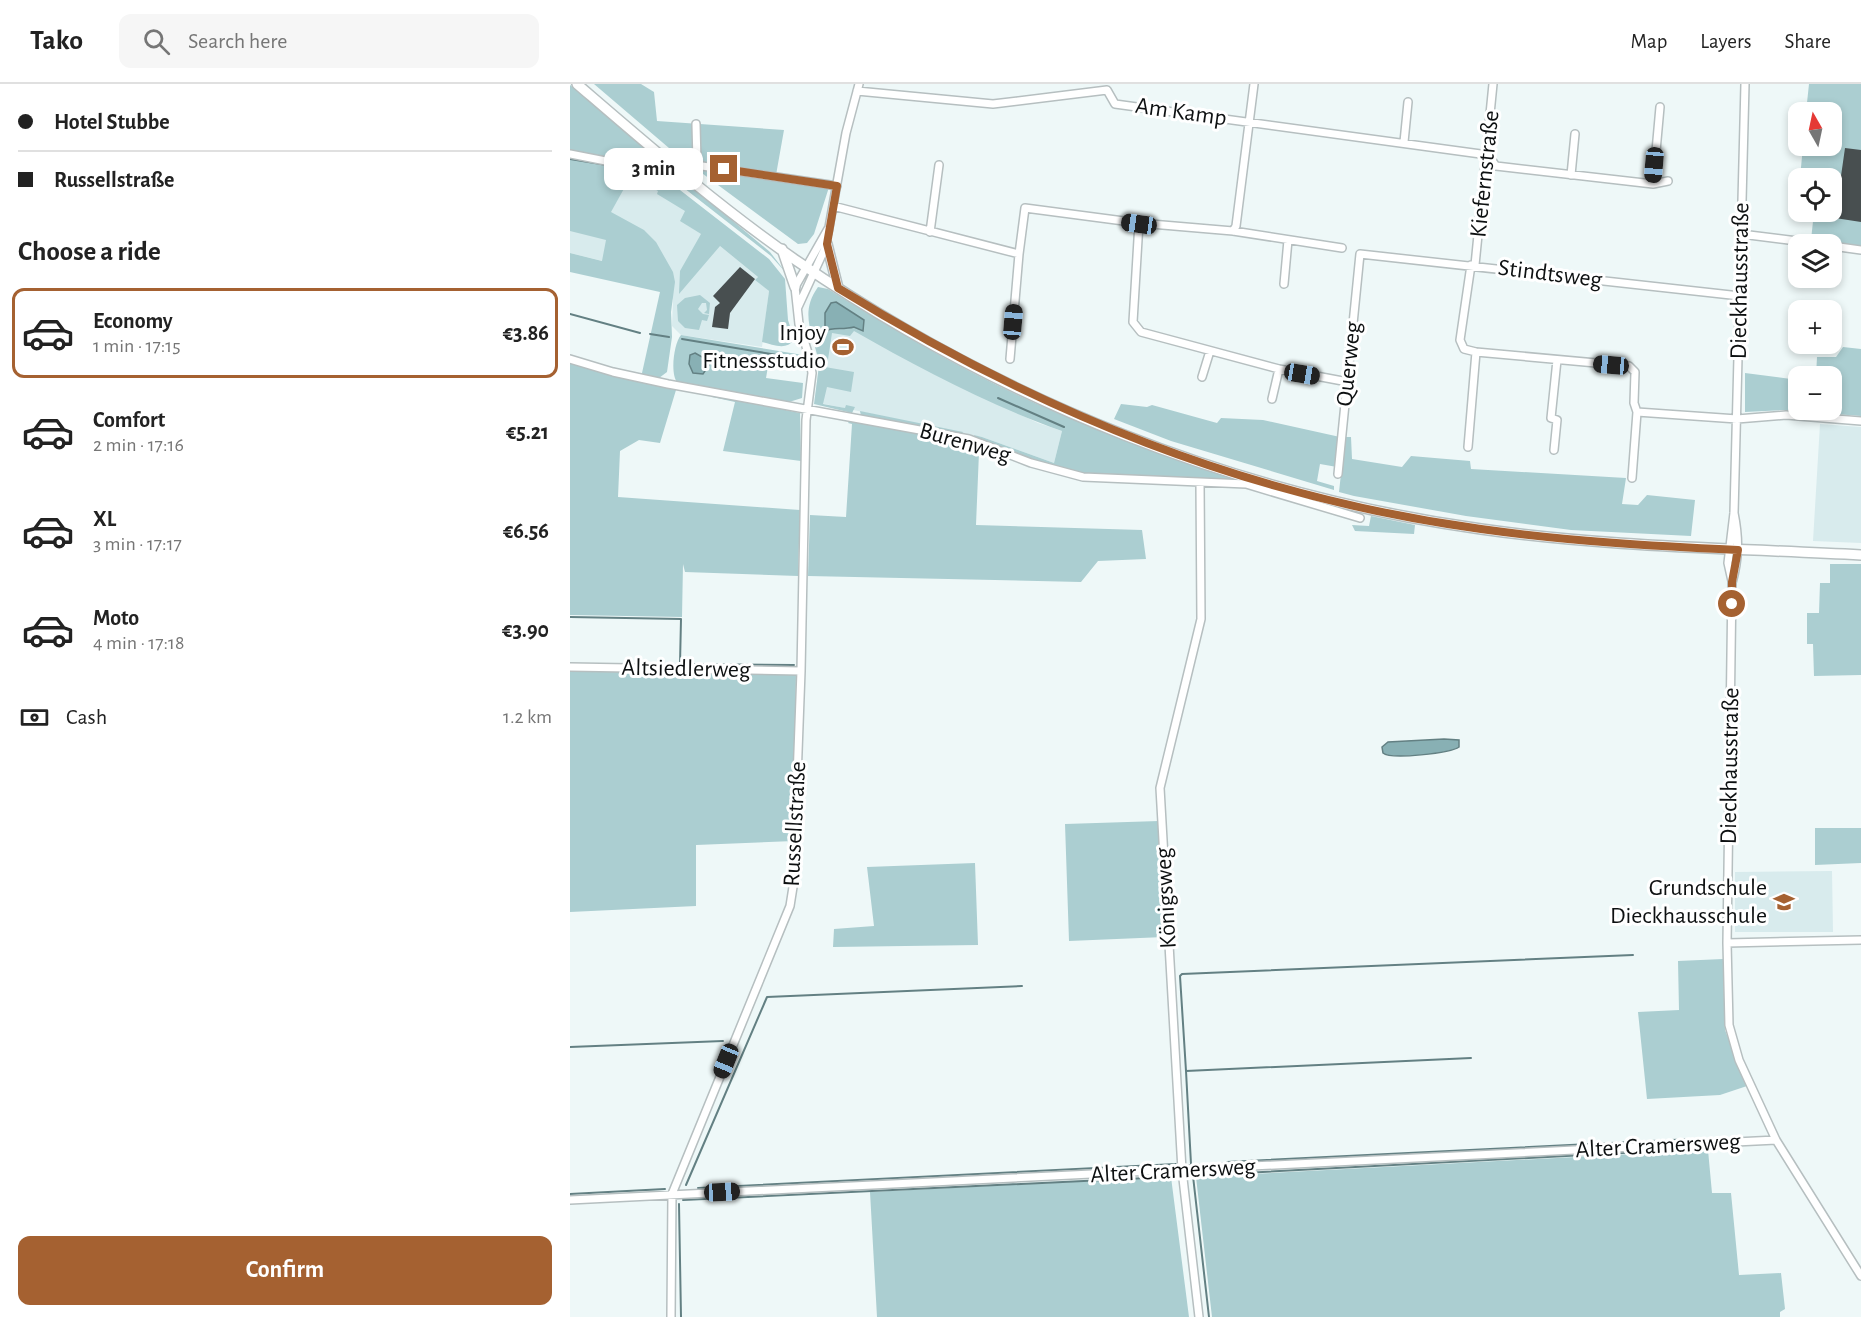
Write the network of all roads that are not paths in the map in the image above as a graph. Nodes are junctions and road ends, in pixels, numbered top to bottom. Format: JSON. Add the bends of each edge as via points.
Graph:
{"nodes":[{"id":1,"x":577,"y":84,"type":"edge"},
{"id":2,"x":1254,"y":84,"type":"edge"},
{"id":3,"x":1493,"y":84,"type":"edge"},
{"id":4,"x":1745,"y":84,"type":"edge"},
{"id":5,"x":858,"y":87,"type":"edge"},
{"id":6,"x":1106,"y":87,"type":"edge"},
{"id":7,"x":1408,"y":102,"type":"dead end"},
{"id":8,"x":1660,"y":107,"type":"dead end"},
{"id":9,"x":1250,"y":122,"type":"junction"},
{"id":10,"x":696,"y":124,"type":"dead end"},
{"id":11,"x":1575,"y":134,"type":"dead end"},
{"id":12,"x":1404,"y":142,"type":"junction"},
{"id":13,"x":570,"y":154,"type":"edge"},
{"id":14,"x":1488,"y":154,"type":"junction"},
{"id":15,"x":621,"y":164,"type":"dead end"},
{"id":16,"x":939,"y":165,"type":"dead end"},
{"id":17,"x":1570,"y":175,"type":"junction"},
{"id":18,"x":1668,"y":181,"type":"dead end"},
{"id":19,"x":1653,"y":184,"type":"junction"},
{"id":20,"x":837,"y":186,"type":"junction"},
{"id":21,"x":833,"y":206,"type":"junction"},
{"id":22,"x":1139,"y":224,"type":"junction"},
{"id":23,"x":828,"y":229,"type":"junction"},
{"id":24,"x":1233,"y":231,"type":"junction"},
{"id":25,"x":930,"y":232,"type":"junction"},
{"id":26,"x":1741,"y":234,"type":"junction"},
{"id":27,"x":1288,"y":240,"type":"junction"},
{"id":28,"x":1788,"y":240,"type":"edge"},
{"id":29,"x":827,"y":244,"type":"junction"},
{"id":30,"x":1842,"y":247,"type":"edge"},
{"id":31,"x":1342,"y":248,"type":"dead end"},
{"id":32,"x":782,"y":249,"type":"junction"},
{"id":33,"x":1861,"y":250,"type":"edge"},
{"id":34,"x":1019,"y":254,"type":"junction"},
{"id":35,"x":1360,"y":254,"type":"joint"},
{"id":36,"x":1473,"y":265,"type":"junction"},
{"id":37,"x":806,"y":267,"type":"junction"},
{"id":38,"x":815,"y":273,"type":"junction"},
{"id":39,"x":1284,"y":284,"type":"dead end"},
{"id":40,"x":795,"y":287,"type":"junction"},
{"id":41,"x":838,"y":288,"type":"junction"},
{"id":42,"x":1740,"y":296,"type":"junction"},
{"id":43,"x":797,"y":310,"type":"junction"},
{"id":44,"x":1210,"y":351,"type":"junction"},
{"id":45,"x":1476,"y":352,"type":"junction"},
{"id":46,"x":570,"y":359,"type":"edge"},
{"id":47,"x":1010,"y":359,"type":"dead end"},
{"id":48,"x":1557,"y":360,"type":"junction"},
{"id":49,"x":1279,"y":369,"type":"junction"},
{"id":50,"x":1202,"y":377,"type":"dead end"},
{"id":51,"x":1348,"y":382,"type":"junction"},
{"id":52,"x":1272,"y":399,"type":"dead end"},
{"id":53,"x":807,"y":410,"type":"junction"},
{"id":54,"x":1636,"y":412,"type":"junction"},
{"id":55,"x":1737,"y":419,"type":"junction"},
{"id":56,"x":1861,"y":421,"type":"edge"},
{"id":57,"x":1468,"y":447,"type":"dead end"},
{"id":58,"x":1554,"y":450,"type":"dead end"},
{"id":59,"x":1338,"y":474,"type":"dead end"},
{"id":60,"x":1632,"y":478,"type":"dead end"},
{"id":61,"x":1200,"y":483,"type":"junction"},
{"id":62,"x":1360,"y":518,"type":"dead end"},
{"id":63,"x":1733,"y":550,"type":"junction"},
{"id":64,"x":1861,"y":555,"type":"edge"},
{"id":65,"x":570,"y":667,"type":"edge"},
{"id":66,"x":801,"y":671,"type":"junction"},
{"id":67,"x":1861,"y":940,"type":"edge"},
{"id":68,"x":1727,"y":943,"type":"junction"},
{"id":69,"x":1776,"y":1140,"type":"junction"},
{"id":70,"x":1182,"y":1170,"type":"junction"},
{"id":71,"x":672,"y":1194,"type":"junction"},
{"id":72,"x":570,"y":1200,"type":"edge"},
{"id":73,"x":1861,"y":1276,"type":"edge"},
{"id":74,"x":671,"y":1317,"type":"edge"},
{"id":75,"x":1199,"y":1317,"type":"edge"}],
"edges":[{"from":1,"to":32,"type":"main road","via":[[690,181]]},
{"from":2,"to":9,"type":"street"},
{"from":3,"to":14,"type":"street","name":"Kiefernstraße"},
{"from":4,"to":26,"type":"street","name":"Dieckhausstraße"},
{"from":5,"to":6,"type":"street","name":"Am Kamp","via":[[993,104]]},
{"from":5,"to":20,"type":"street"},
{"from":6,"to":9,"type":"street","name":"Am Kamp","via":[[1115,104]]},
{"from":7,"to":12,"type":"street"},
{"from":8,"to":19,"type":"street"},
{"from":9,"to":12,"type":"street","name":"Am Kamp"},
{"from":9,"to":24,"type":"street"},
{"from":10,"to":20,"type":"street","via":[[697,162],[702,166]]},
{"from":11,"to":17,"type":"street"},
{"from":12,"to":14,"type":"street","name":"Am Kamp"},
{"from":13,"to":15,"type":"street"},
{"from":14,"to":17,"type":"street","name":"Am Kamp","via":[[1496,166]]},
{"from":14,"to":36,"type":"street","name":"Kiefernstraße"},
{"from":16,"to":25,"type":"street"},
{"from":17,"to":19,"type":"street","name":"Am Kamp"},
{"from":18,"to":19,"type":"street","name":"Am Kamp"},
{"from":20,"to":21,"type":"street"},
{"from":21,"to":23,"type":"street"},
{"from":21,"to":25,"type":"street"},
{"from":22,"to":24,"type":"street"},
{"from":22,"to":34,"type":"street","via":[[1025,208]]},
{"from":22,"to":44,"type":"street","via":[[1133,322],[1141,332]]},
{"from":23,"to":29,"type":"street"},
{"from":23,"to":37,"type":"street"},
{"from":24,"to":27,"type":"street"},
{"from":25,"to":34,"type":"street"},
{"from":26,"to":28,"type":"street"},
{"from":26,"to":42,"type":"street","name":"Dieckhausstraße"},
{"from":27,"to":31,"type":"street"},
{"from":27,"to":39,"type":"street"},
{"from":29,"to":38,"type":"street"},
{"from":29,"to":41,"type":"main road"},
{"from":30,"to":33,"type":"street"},
{"from":32,"to":37,"type":"main road"},
{"from":32,"to":40,"type":"main road"},
{"from":34,"to":47,"type":"street"},
{"from":35,"to":36,"type":"street","name":"Stindtsweg"},
{"from":35,"to":51,"type":"street","name":"Querweg"},
{"from":36,"to":42,"type":"street","name":"Stindtsweg"},
{"from":36,"to":45,"type":"street","name":"Kiefernstraße","via":[[1460,340],[1464,349]]},
{"from":37,"to":38,"type":"main road"},
{"from":37,"to":40,"type":"street"},
{"from":38,"to":41,"type":"main road"},
{"from":38,"to":43,"type":"street"},
{"from":40,"to":43,"type":"street","name":"Russellstraße"},
{"from":41,"to":63,"type":"main road","via":[[931,344],[1076,416],[1151,446],[1275,486],[1352,506],[1480,529],[1584,542]]},
{"from":42,"to":55,"type":"street","name":"Dieckhausstraße"},
{"from":43,"to":53,"type":"street","name":"Russellstraße","via":[[811,364]]},
{"from":44,"to":49,"type":"street"},
{"from":44,"to":50,"type":"street"},
{"from":45,"to":48,"type":"street"},
{"from":45,"to":57,"type":"street"},
{"from":46,"to":53,"type":"street","name":"Burenweg","via":[[613,372]]},
{"from":48,"to":54,"type":"street","via":[[1629,366],[1635,372]]},
{"from":48,"to":58,"type":"street","via":[[1551,418],[1557,420]]},
{"from":49,"to":51,"type":"street"},
{"from":49,"to":52,"type":"street"},
{"from":51,"to":59,"type":"street","name":"Querweg"},
{"from":53,"to":61,"type":"street","name":"Burenweg","via":[[969,439],[1031,463],[1083,477]]},
{"from":53,"to":66,"type":"street","name":"Russellstraße"},
{"from":54,"to":55,"type":"street"},
{"from":54,"to":60,"type":"street"},
{"from":55,"to":56,"type":"street","via":[[1786,415]]},
{"from":55,"to":63,"type":"street","name":"Dieckhausstraße"},
{"from":61,"to":62,"type":"street","name":"Burenweg","via":[[1246,484]]},
{"from":61,"to":70,"type":"street","name":"Königsweg","via":[[1201,620],[1160,788]]},
{"from":63,"to":64,"type":"main road"},
{"from":63,"to":68,"type":"street","name":"Dieckhausstraße","via":[[1728,563],[1732,582]]},
{"from":65,"to":66,"type":"street","name":"Altsiedlerweg"},
{"from":66,"to":71,"type":"street","name":"Russellstraße","via":[[795,867],[790,906]]},
{"from":67,"to":68,"type":"street"},
{"from":68,"to":69,"type":"street","name":"Dieckhausstraße","via":[[1732,1043]]},
{"from":69,"to":70,"type":"street","name":"Alter Cramersweg"},
{"from":69,"to":73,"type":"street","name":"Dieckhausstraße"},
{"from":70,"to":71,"type":"street","name":"Alter Cramersweg"},
{"from":70,"to":75,"type":"street","name":"Königsweg"},
{"from":71,"to":72,"type":"street","name":"Alter Cramersweg"},
{"from":71,"to":74,"type":"street","name":"Russellstraße"}]}
